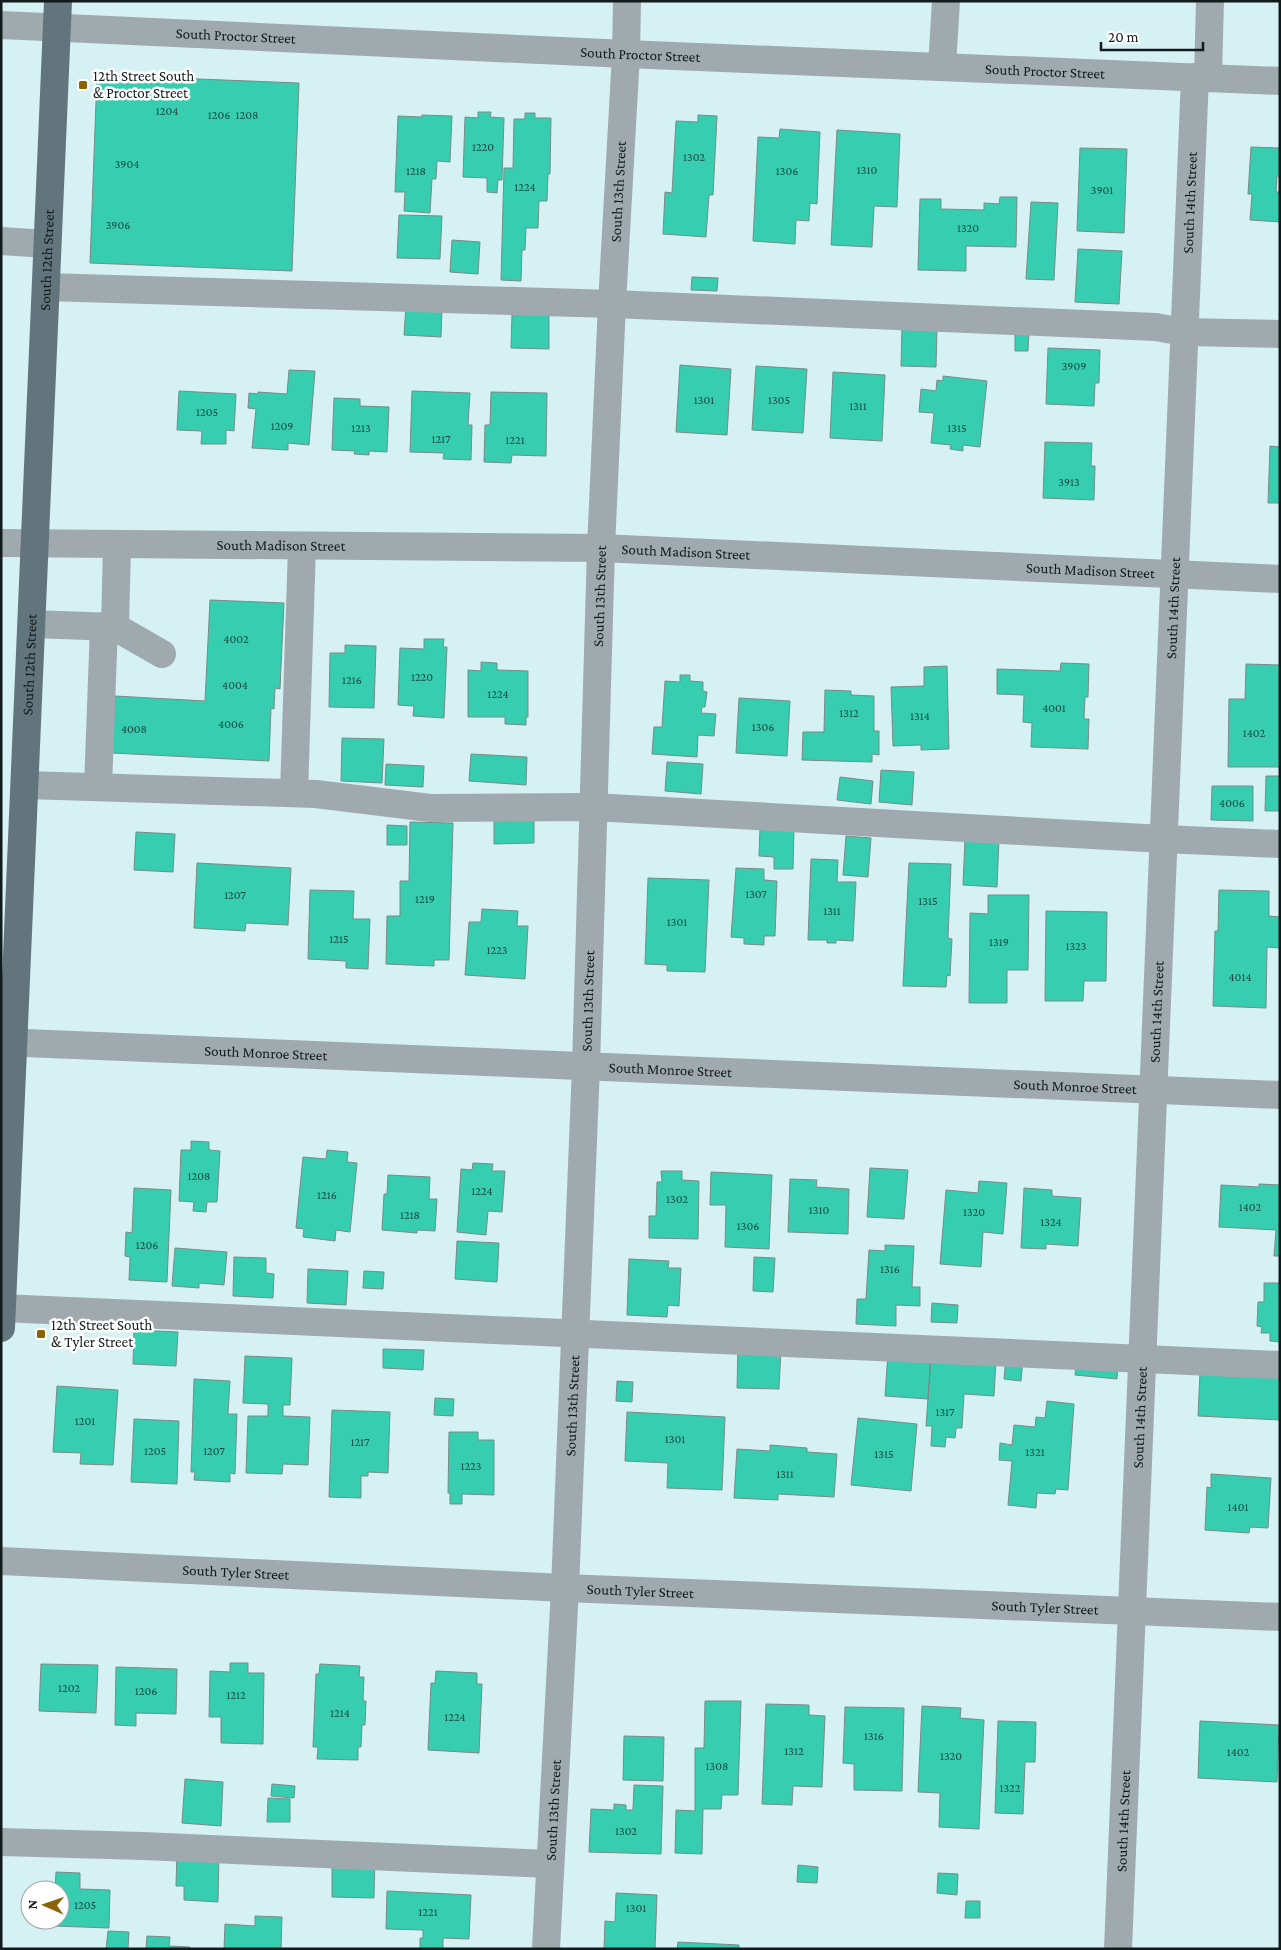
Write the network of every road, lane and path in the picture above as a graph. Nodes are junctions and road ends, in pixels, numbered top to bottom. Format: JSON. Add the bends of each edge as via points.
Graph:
{"nodes":[{"id":1,"x":58,"y":1,"type":"edge"},
{"id":2,"x":627,"y":1,"type":"edge"},
{"id":3,"x":946,"y":1,"type":"edge"},
{"id":4,"x":1210,"y":1,"type":"edge"},
{"id":5,"x":1,"y":25,"type":"edge"},
{"id":6,"x":57,"y":28,"type":"junction"},
{"id":7,"x":626,"y":54,"type":"junction"},
{"id":8,"x":942,"y":66,"type":"junction"},
{"id":9,"x":1201,"y":77,"type":"junction"},
{"id":10,"x":1280,"y":81,"type":"edge"},
{"id":11,"x":1,"y":241,"type":"edge"},
{"id":12,"x":47,"y":244,"type":"junction"},
{"id":13,"x":46,"y":287,"type":"junction"},
{"id":14,"x":612,"y":304,"type":"junction"},
{"id":15,"x":1183,"y":332,"type":"junction"},
{"id":16,"x":1280,"y":334,"type":"edge"},
{"id":17,"x":1,"y":543,"type":"edge"},
{"id":18,"x":36,"y":544,"type":"junction"},
{"id":19,"x":117,"y":545,"type":"junction"},
{"id":20,"x":302,"y":546,"type":"junction"},
{"id":21,"x":601,"y":548,"type":"junction"},
{"id":22,"x":1173,"y":574,"type":"junction"},
{"id":23,"x":1280,"y":579,"type":"edge"},
{"id":24,"x":32,"y":624,"type":"junction"},
{"id":25,"x":110,"y":627,"type":"junction"},
{"id":26,"x":162,"y":654,"type":"dead end"},
{"id":27,"x":26,"y":785,"type":"junction"},
{"id":28,"x":98,"y":787,"type":"junction"},
{"id":29,"x":294,"y":793,"type":"junction"},
{"id":30,"x":593,"y":807,"type":"junction"},
{"id":31,"x":1163,"y":839,"type":"junction"},
{"id":32,"x":1280,"y":844,"type":"edge"},
{"id":33,"x":8,"y":1042,"type":"edge"},
{"id":34,"x":586,"y":1066,"type":"junction"},
{"id":35,"x":1154,"y":1089,"type":"junction"},
{"id":36,"x":1280,"y":1095,"type":"edge"},
{"id":37,"x":2,"y":1318,"type":"edge"},
{"id":38,"x":575,"y":1333,"type":"junction"},
{"id":39,"x":1142,"y":1359,"type":"junction"},
{"id":40,"x":1280,"y":1366,"type":"edge"},
{"id":41,"x":1,"y":1561,"type":"edge"},
{"id":42,"x":565,"y":1588,"type":"junction"},
{"id":43,"x":1132,"y":1611,"type":"junction"},
{"id":44,"x":1280,"y":1617,"type":"edge"},
{"id":45,"x":1,"y":1842,"type":"edge"},
{"id":46,"x":550,"y":1864,"type":"junction"},
{"id":47,"x":546,"y":1949,"type":"edge"},
{"id":48,"x":1118,"y":1949,"type":"edge"}],
"edges":[{"from":1,"to":6,"type":"main road","name":"South 12th Street"},
{"from":2,"to":7,"type":"street","name":"South 13th Street"},
{"from":3,"to":8,"type":"street"},
{"from":4,"to":9,"type":"street","name":"South 14th Street"},
{"from":5,"to":6,"type":"street","name":"South Proctor Street"},
{"from":6,"to":7,"type":"street","name":"South Proctor Street"},
{"from":6,"to":12,"type":"main road","name":"South 12th Street"},
{"from":7,"to":8,"type":"street","name":"South Proctor Street"},
{"from":7,"to":14,"type":"street","name":"South 13th Street"},
{"from":8,"to":9,"type":"street","name":"South Proctor Street"},
{"from":9,"to":10,"type":"street","name":"South Proctor Street"},
{"from":9,"to":15,"type":"street","name":"South 14th Street"},
{"from":11,"to":12,"type":"street"},
{"from":12,"to":13,"type":"main road","name":"South 12th Street"},
{"from":13,"to":14,"type":"street"},
{"from":13,"to":18,"type":"main road","name":"South 12th Street"},
{"from":14,"to":15,"type":"street","via":[[1156,327]]},
{"from":14,"to":21,"type":"street","name":"South 13th Street"},
{"from":15,"to":16,"type":"street"},
{"from":15,"to":22,"type":"street","name":"South 14th Street"},
{"from":17,"to":18,"type":"street","name":"South Madison Street"},
{"from":18,"to":19,"type":"street","name":"South Madison Street"},
{"from":18,"to":24,"type":"main road","name":"South 12th Street"},
{"from":19,"to":20,"type":"street","name":"South Madison Street"},
{"from":19,"to":25,"type":"street"},
{"from":20,"to":21,"type":"street","name":"South Madison Street"},
{"from":20,"to":29,"type":"street"},
{"from":21,"to":22,"type":"street","name":"South Madison Street"},
{"from":21,"to":30,"type":"street","name":"South 13th Street"},
{"from":22,"to":23,"type":"street","name":"South Madison Street"},
{"from":22,"to":31,"type":"street","name":"South 14th Street"},
{"from":24,"to":25,"type":"street"},
{"from":24,"to":27,"type":"main road","name":"South 12th Street"},
{"from":25,"to":26,"type":"street"},
{"from":25,"to":28,"type":"street"},
{"from":27,"to":28,"type":"street"},
{"from":27,"to":33,"type":"main road","name":"South 12th Street"},
{"from":28,"to":29,"type":"street"},
{"from":29,"to":30,"type":"street","via":[[430,808]]},
{"from":30,"to":31,"type":"street"},
{"from":30,"to":34,"type":"street","name":"South 13th Street"},
{"from":31,"to":32,"type":"street"},
{"from":31,"to":35,"type":"street","name":"South 14th Street"},
{"from":33,"to":34,"type":"street","name":"South Monroe Street"},
{"from":33,"to":37,"type":"main road","name":"South 12th Street"},
{"from":34,"to":35,"type":"street","name":"South Monroe Street"},
{"from":34,"to":38,"type":"street","name":"South 13th Street"},
{"from":35,"to":36,"type":"street","name":"South Monroe Street"},
{"from":35,"to":39,"type":"street","name":"South 14th Street"},
{"from":37,"to":38,"type":"street"},
{"from":38,"to":39,"type":"street"},
{"from":38,"to":42,"type":"street","name":"South 13th Street"},
{"from":39,"to":40,"type":"street"},
{"from":39,"to":43,"type":"street","name":"South 14th Street"},
{"from":41,"to":42,"type":"street","name":"South Tyler Street"},
{"from":42,"to":43,"type":"street","name":"South Tyler Street"},
{"from":42,"to":46,"type":"street","name":"South 13th Street"},
{"from":43,"to":44,"type":"street","name":"South Tyler Street"},
{"from":43,"to":48,"type":"street","name":"South 14th Street"},
{"from":45,"to":46,"type":"street"},
{"from":46,"to":47,"type":"street","name":"South 13th Street"}]}
